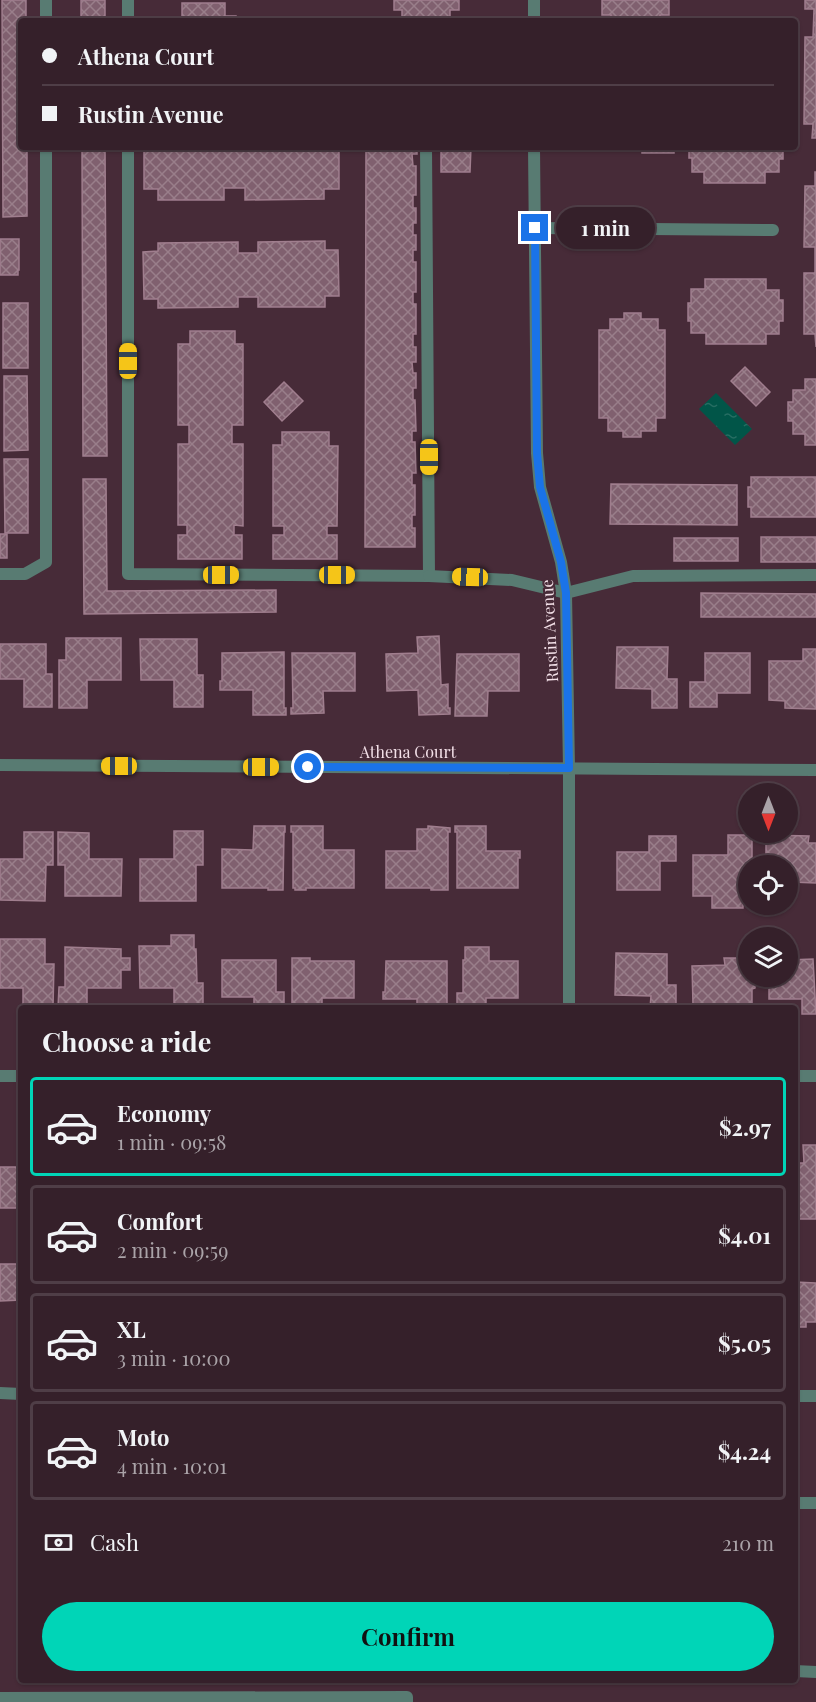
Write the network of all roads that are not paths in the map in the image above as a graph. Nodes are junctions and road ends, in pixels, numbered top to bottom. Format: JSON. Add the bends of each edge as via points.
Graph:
{"nodes":[{"id":1,"x":46,"y":0,"type":"edge"},
{"id":2,"x":128,"y":0,"type":"edge"},
{"id":3,"x":534,"y":0,"type":"edge"},
{"id":4,"x":46,"y":18,"type":"edge"},
{"id":5,"x":128,"y":18,"type":"edge"},
{"id":6,"x":534,"y":18,"type":"edge"},
{"id":7,"x":46,"y":150,"type":"edge"},
{"id":8,"x":128,"y":150,"type":"edge"},
{"id":9,"x":426,"y":150,"type":"edge"},
{"id":10,"x":534,"y":150,"type":"edge"},
{"id":11,"x":535,"y":228,"type":"junction"},
{"id":12,"x":773,"y":230,"type":"dead end"},
{"id":13,"x":0,"y":574,"type":"edge"},
{"id":14,"x":816,"y":574,"type":"edge"},
{"id":15,"x":429,"y":576,"type":"junction"},
{"id":16,"x":566,"y":593,"type":"junction"},
{"id":17,"x":0,"y":765,"type":"edge"},
{"id":18,"x":569,"y":768,"type":"junction"},
{"id":19,"x":816,"y":770,"type":"edge"},
{"id":20,"x":568,"y":1005,"type":"edge"},
{"id":21,"x":0,"y":1076,"type":"edge"},
{"id":22,"x":18,"y":1076,"type":"edge"},
{"id":23,"x":798,"y":1076,"type":"edge"},
{"id":24,"x":816,"y":1076,"type":"edge"},
{"id":25,"x":0,"y":1394,"type":"edge"},
{"id":26,"x":18,"y":1394,"type":"edge"},
{"id":27,"x":798,"y":1396,"type":"edge"},
{"id":28,"x":816,"y":1396,"type":"edge"},
{"id":29,"x":798,"y":1503,"type":"edge"},
{"id":30,"x":816,"y":1503,"type":"edge"},
{"id":31,"x":798,"y":1671,"type":"edge"},
{"id":32,"x":816,"y":1672,"type":"edge"},
{"id":33,"x":0,"y":1698,"type":"edge"},
{"id":34,"x":407,"y":1700,"type":"edge"}],
"edges":[{"from":1,"to":4,"type":"street"},
{"from":2,"to":5,"type":"street"},
{"from":3,"to":6,"type":"street"},
{"from":7,"to":13,"type":"street","via":[[46,562],[25,574]]},
{"from":8,"to":15,"type":"street","via":[[128,574]]},
{"from":9,"to":15,"type":"street"},
{"from":10,"to":11,"type":"street","name":"Rustin Avenue"},
{"from":11,"to":12,"type":"street"},
{"from":11,"to":16,"type":"street","name":"Rustin Avenue","via":[[537,453],[540,487]]},
{"from":14,"to":16,"type":"street","via":[[633,576]]},
{"from":15,"to":16,"type":"street","via":[[512,580]]},
{"from":16,"to":18,"type":"street","name":"Rustin Avenue"},
{"from":17,"to":18,"type":"street","name":"Athena Court"},
{"from":18,"to":19,"type":"street","name":"Athena Court"},
{"from":18,"to":20,"type":"street","name":"Rustin Avenue"},
{"from":21,"to":22,"type":"street"},
{"from":23,"to":24,"type":"street"},
{"from":25,"to":26,"type":"street"},
{"from":27,"to":28,"type":"street"},
{"from":29,"to":30,"type":"street"},
{"from":31,"to":32,"type":"street"},
{"from":33,"to":34,"type":"street"}]}
